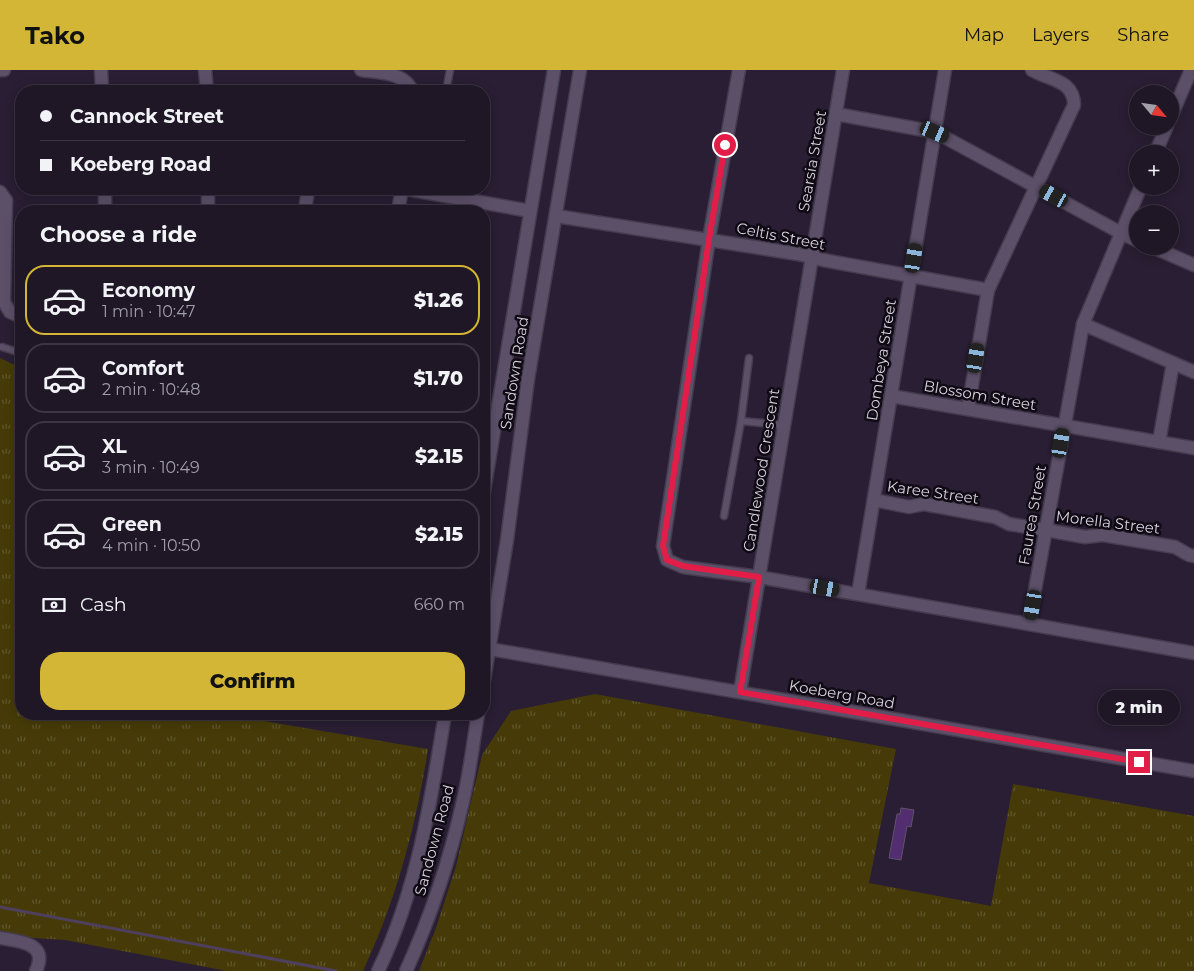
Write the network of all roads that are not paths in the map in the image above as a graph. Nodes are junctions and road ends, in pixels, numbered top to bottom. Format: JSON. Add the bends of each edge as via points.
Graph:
{"nodes":[{"id":1,"x":0,"y":70,"type":"edge"},
{"id":2,"x":4,"y":70,"type":"edge"},
{"id":3,"x":101,"y":70,"type":"edge"},
{"id":4,"x":205,"y":70,"type":"edge"},
{"id":5,"x":361,"y":70,"type":"edge"},
{"id":6,"x":450,"y":70,"type":"edge"},
{"id":7,"x":554,"y":70,"type":"edge"},
{"id":8,"x":580,"y":70,"type":"edge"},
{"id":9,"x":738,"y":70,"type":"edge"},
{"id":10,"x":843,"y":70,"type":"edge"},
{"id":11,"x":946,"y":70,"type":"edge"},
{"id":12,"x":1032,"y":70,"type":"edge"},
{"id":13,"x":1191,"y":70,"type":"edge"},
{"id":14,"x":102,"y":85,"type":"edge"},
{"id":15,"x":206,"y":85,"type":"edge"},
{"id":16,"x":409,"y":85,"type":"edge"},
{"id":17,"x":447,"y":85,"type":"edge"},
{"id":18,"x":1179,"y":98,"type":"edge"},
{"id":19,"x":836,"y":114,"type":"junction"},
{"id":20,"x":935,"y":132,"type":"junction"},
{"id":21,"x":1037,"y":186,"type":"junction"},
{"id":22,"x":0,"y":192,"type":"edge"},
{"id":23,"x":440,"y":195,"type":"edge"},
{"id":24,"x":1137,"y":195,"type":"edge"},
{"id":25,"x":530,"y":211,"type":"junction"},
{"id":26,"x":556,"y":216,"type":"junction"},
{"id":27,"x":1121,"y":233,"type":"junction"},
{"id":28,"x":1129,"y":237,"type":"edge"},
{"id":29,"x":709,"y":239,"type":"junction"},
{"id":30,"x":1171,"y":255,"type":"edge"},
{"id":31,"x":812,"y":258,"type":"junction"},
{"id":32,"x":1194,"y":265,"type":"edge"},
{"id":33,"x":911,"y":276,"type":"junction"},
{"id":34,"x":988,"y":290,"type":"junction"},
{"id":35,"x":15,"y":314,"type":"edge"},
{"id":36,"x":1083,"y":324,"type":"junction"},
{"id":37,"x":2,"y":347,"type":"dead end"},
{"id":38,"x":15,"y":351,"type":"edge"},
{"id":39,"x":749,"y":358,"type":"dead end"},
{"id":40,"x":1173,"y":363,"type":"junction"},
{"id":41,"x":1194,"y":372,"type":"edge"},
{"id":42,"x":891,"y":396,"type":"junction"},
{"id":43,"x":968,"y":408,"type":"junction"},
{"id":44,"x":741,"y":421,"type":"junction"},
{"id":45,"x":1064,"y":425,"type":"junction"},
{"id":46,"x":784,"y":426,"type":"junction"},
{"id":47,"x":1159,"y":442,"type":"junction"},
{"id":48,"x":1194,"y":448,"type":"edge"},
{"id":49,"x":490,"y":454,"type":"edge"},
{"id":50,"x":874,"y":500,"type":"junction"},
{"id":51,"x":724,"y":516,"type":"dead end"},
{"id":52,"x":1046,"y":530,"type":"junction"},
{"id":53,"x":1194,"y":556,"type":"edge"},
{"id":54,"x":759,"y":577,"type":"junction"},
{"id":55,"x":858,"y":594,"type":"junction"},
{"id":56,"x":1029,"y":623,"type":"junction"},
{"id":57,"x":490,"y":634,"type":"edge"},
{"id":58,"x":490,"y":649,"type":"edge"},
{"id":59,"x":1194,"y":653,"type":"edge"},
{"id":60,"x":740,"y":692,"type":"junction"},
{"id":61,"x":444,"y":720,"type":"edge"},
{"id":62,"x":477,"y":720,"type":"edge"},
{"id":63,"x":1194,"y":772,"type":"edge"},
{"id":64,"x":0,"y":938,"type":"edge"},
{"id":65,"x":36,"y":971,"type":"edge"},
{"id":66,"x":378,"y":971,"type":"edge"},
{"id":67,"x":406,"y":971,"type":"edge"}],
"edges":[{"from":1,"to":2,"type":"street"},
{"from":3,"to":14,"type":"street"},
{"from":4,"to":15,"type":"street"},
{"from":5,"to":16,"type":"street","via":[[400,78]]},
{"from":6,"to":17,"type":"lane"},
{"from":7,"to":25,"type":"street","name":"Sandown Road"},
{"from":8,"to":26,"type":"street","name":"Sandown Road"},
{"from":9,"to":29,"type":"street"},
{"from":10,"to":19,"type":"street","name":"Searsia Street"},
{"from":11,"to":20,"type":"street","name":"Dombeya Street"},
{"from":12,"to":21,"type":"street","via":[[1066,85],[1074,97],[1074,105]]},
{"from":13,"to":18,"type":"street"},
{"from":19,"to":20,"type":"street"},
{"from":19,"to":31,"type":"street","name":"Searsia Street"},
{"from":20,"to":21,"type":"street"},
{"from":20,"to":33,"type":"street","name":"Dombeya Street"},
{"from":21,"to":27,"type":"street"},
{"from":21,"to":34,"type":"street"},
{"from":22,"to":35,"type":"street","via":[[6,200],[4,302]]},
{"from":23,"to":25,"type":"street"},
{"from":24,"to":27,"type":"street","name":"Faurea Street"},
{"from":25,"to":49,"type":"street","name":"Sandown Road"},
{"from":26,"to":29,"type":"street","name":"Celtis Street"},
{"from":26,"to":57,"type":"street","name":"Sandown Road"},
{"from":27,"to":28,"type":"street"},
{"from":27,"to":36,"type":"street","name":"Faurea Street"},
{"from":29,"to":31,"type":"street","name":"Celtis Street"},
{"from":29,"to":54,"type":"street","via":[[663,546],[667,560],[683,566]]},
{"from":30,"to":32,"type":"street"},
{"from":31,"to":33,"type":"street","name":"Celtis Street"},
{"from":31,"to":46,"type":"street","name":"Candlewood Crescent"},
{"from":33,"to":34,"type":"street","name":"Celtis Street"},
{"from":33,"to":42,"type":"street","name":"Dombeya Street"},
{"from":34,"to":43,"type":"street"},
{"from":36,"to":40,"type":"street"},
{"from":36,"to":45,"type":"street","name":"Faurea Street"},
{"from":37,"to":38,"type":"lane"},
{"from":39,"to":44,"type":"lane"},
{"from":40,"to":41,"type":"street"},
{"from":40,"to":47,"type":"street"},
{"from":42,"to":43,"type":"street","name":"Blossom Street"},
{"from":42,"to":50,"type":"street","name":"Dombeya Street"},
{"from":43,"to":45,"type":"street","name":"Blossom Street"},
{"from":44,"to":46,"type":"lane"},
{"from":44,"to":51,"type":"lane"},
{"from":45,"to":47,"type":"street","name":"Blossom Street"},
{"from":45,"to":52,"type":"street","name":"Faurea Street"},
{"from":46,"to":54,"type":"street","name":"Candlewood Crescent"},
{"from":47,"to":48,"type":"street","name":"Blossom Street"},
{"from":50,"to":52,"type":"street","name":"Karee Street","via":[[909,507],[924,504]]},
{"from":50,"to":55,"type":"street","name":"Dombeya Street"},
{"from":52,"to":53,"type":"street","name":"Morella Street","via":[[1175,547]]},
{"from":52,"to":56,"type":"street","name":"Faurea Street"},
{"from":54,"to":55,"type":"street"},
{"from":54,"to":60,"type":"street","name":"Candlewood Crescent"},
{"from":55,"to":56,"type":"street"},
{"from":56,"to":59,"type":"street"},
{"from":58,"to":60,"type":"street","name":"Koeberg Road"},
{"from":60,"to":63,"type":"street","name":"Koeberg Road"},
{"from":61,"to":66,"type":"street","name":"Sandown Road","via":[[414,872]]},
{"from":62,"to":67,"type":"street","name":"Sandown Road","via":[[464,799],[447,866]]},
{"from":64,"to":65,"type":"street","via":[[26,942],[34,948],[39,960]]}]}
